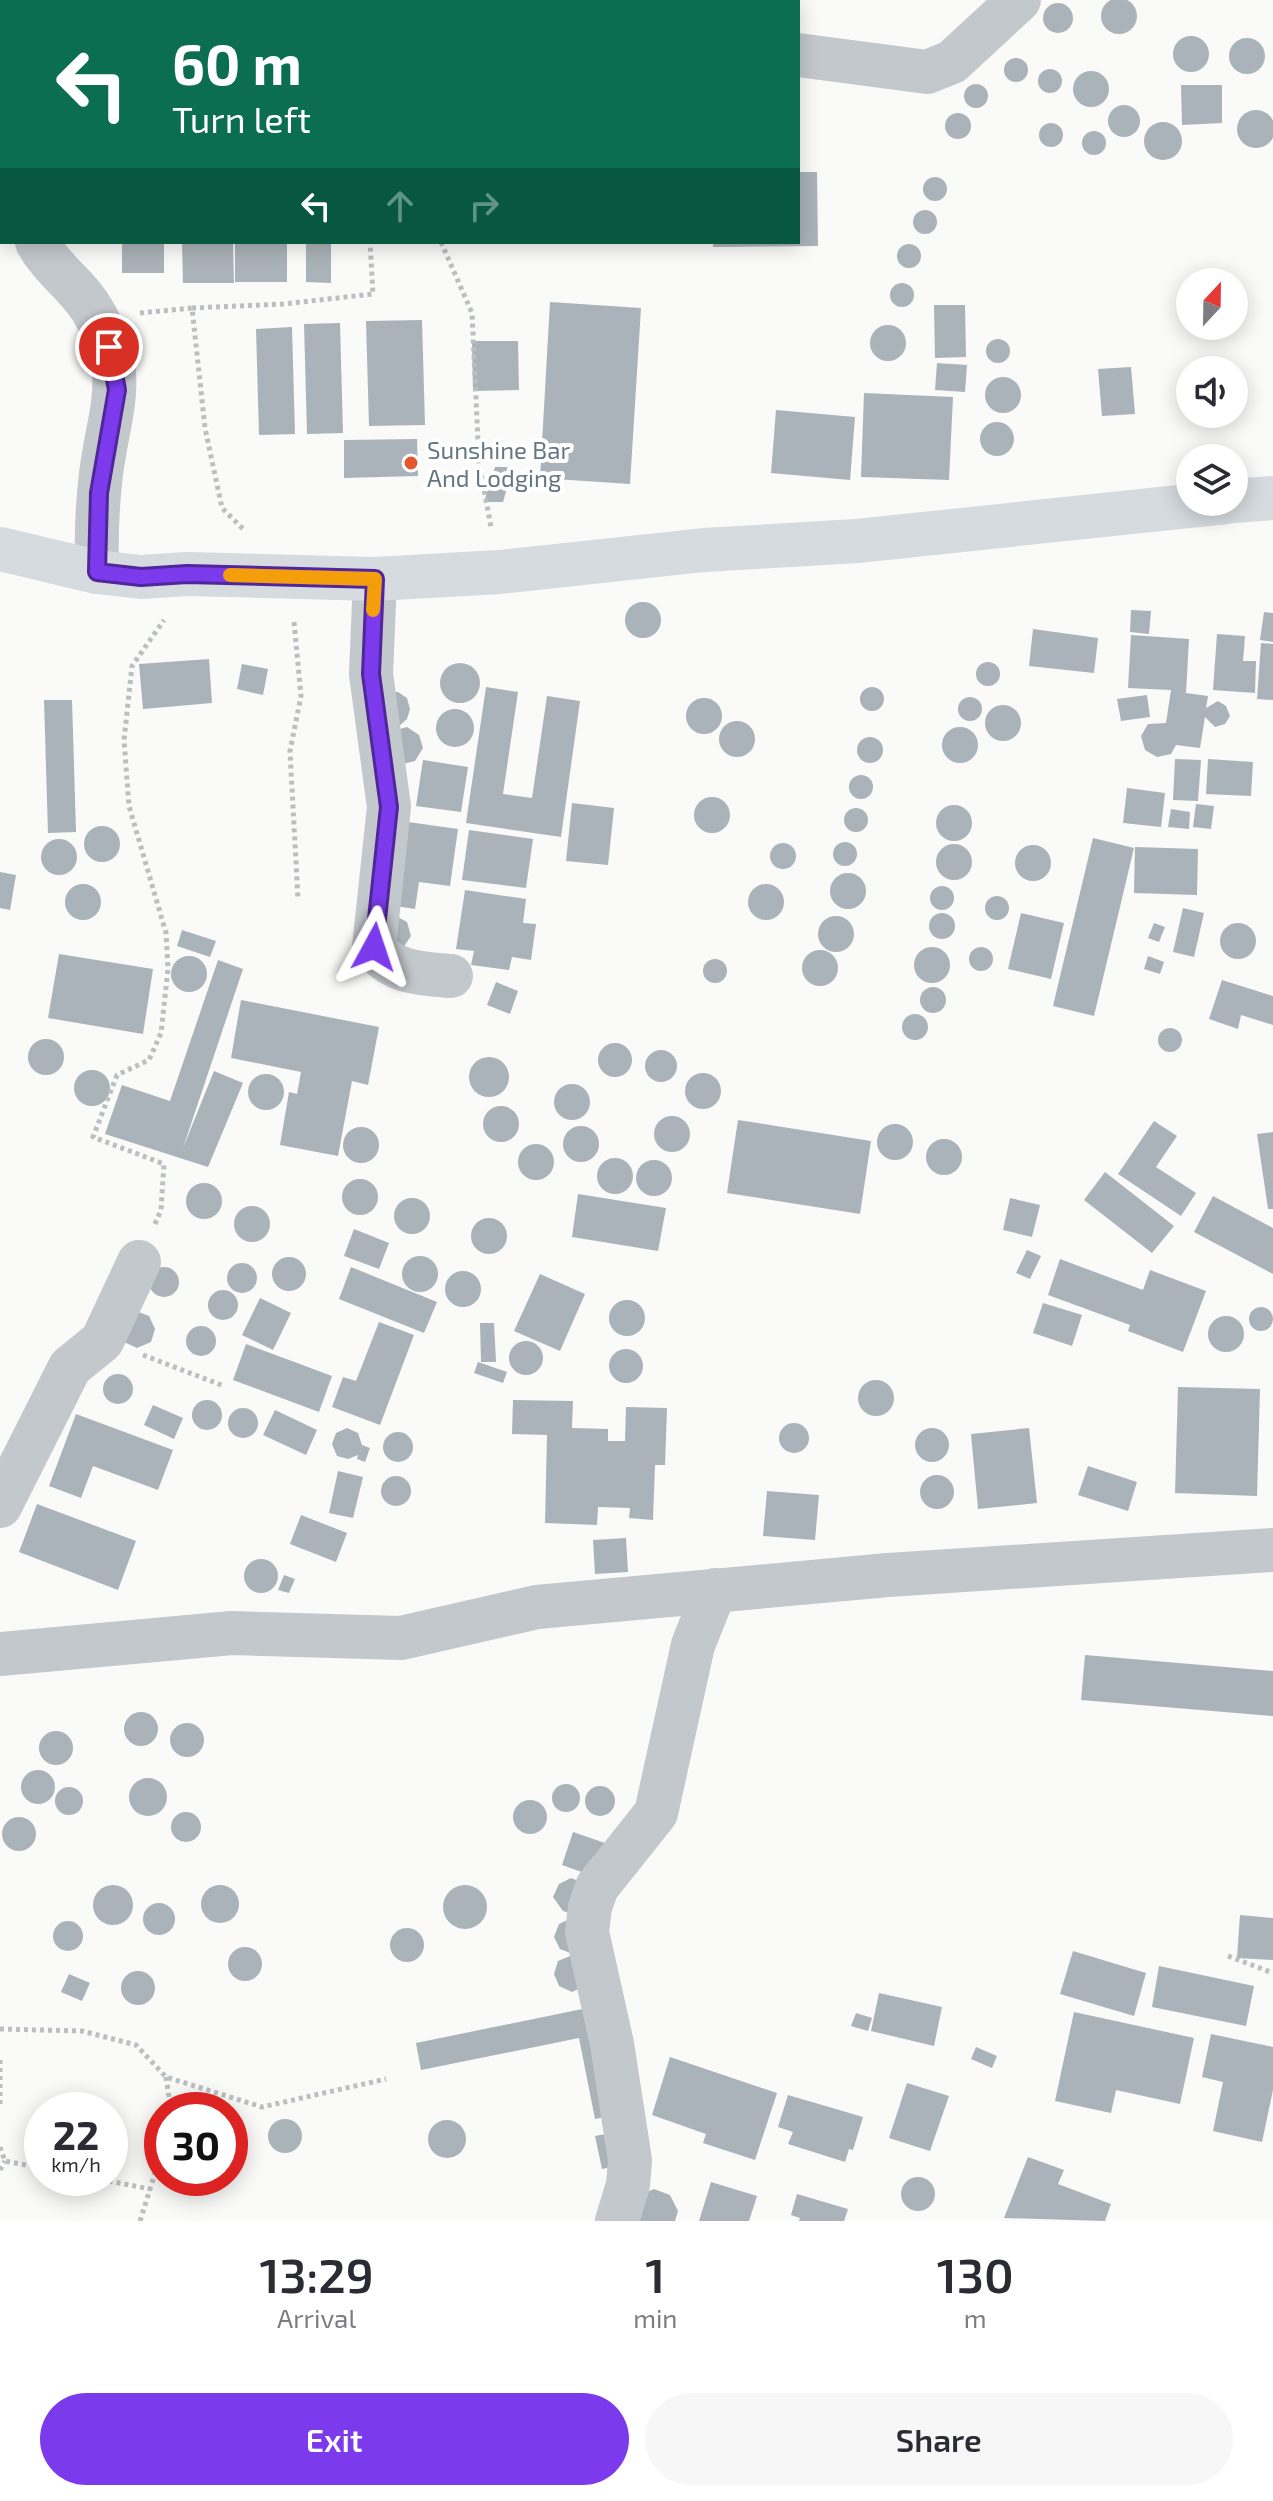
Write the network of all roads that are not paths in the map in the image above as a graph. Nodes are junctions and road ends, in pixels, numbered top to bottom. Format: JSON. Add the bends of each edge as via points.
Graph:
{"nodes":[{"id":1,"x":1019,"y":0,"type":"edge"},
{"id":2,"x":800,"y":55,"type":"edge"},
{"id":3,"x":38,"y":244,"type":"edge"},
{"id":4,"x":1273,"y":498,"type":"edge"},
{"id":5,"x":1248,"y":500,"type":"edge"},
{"id":6,"x":1176,"y":507,"type":"edge"},
{"id":7,"x":0,"y":549,"type":"edge"},
{"id":8,"x":97,"y":572,"type":"junction"},
{"id":9,"x":375,"y":579,"type":"junction"},
{"id":10,"x":451,"y":976,"type":"dead end"},
{"id":11,"x":139,"y":1262,"type":"road end"},
{"id":12,"x":0,"y":1506,"type":"edge"},
{"id":13,"x":1273,"y":1550,"type":"edge"},
{"id":14,"x":715,"y":1590,"type":"junction"},
{"id":15,"x":0,"y":1654,"type":"edge"},
{"id":16,"x":617,"y":2221,"type":"edge"}],
"edges":[{"from":1,"to":2,"type":"street","via":[[952,62],[927,72]]},
{"from":3,"to":8,"type":"street","via":[[95,314],[109,347],[117,390],[99,493]]},
{"from":4,"to":5,"type":"street"},
{"from":6,"to":9,"type":"street","via":[[857,541]]},
{"from":7,"to":8,"type":"street"},
{"from":8,"to":9,"type":"street"},
{"from":9,"to":10,"type":"street","via":[[371,674],[389,807],[374,947],[381,958],[401,969]]},
{"from":11,"to":12,"type":"street","via":[[102,1341],[70,1367]]},
{"from":13,"to":14,"type":"street"},
{"from":14,"to":15,"type":"street","via":[[537,1607],[401,1638],[232,1633]]},
{"from":14,"to":16,"type":"street","via":[[693,1645],[656,1813],[597,1887],[590,1907],[587,1932],[630,2160]]}]}
